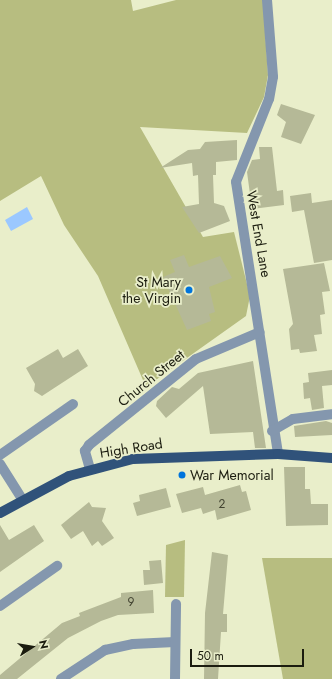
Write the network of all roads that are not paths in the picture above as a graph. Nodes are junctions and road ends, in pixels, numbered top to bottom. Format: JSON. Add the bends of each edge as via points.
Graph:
{"nodes":[{"id":1,"x":267,"y":0,"type":"edge"},
{"id":2,"x":260,"y":332,"type":"junction"},
{"id":3,"x":73,"y":404,"type":"dead end"},
{"id":4,"x":332,"y":414,"type":"edge"},
{"id":5,"x":272,"y":431,"type":"junction"},
{"id":6,"x":278,"y":454,"type":"junction"},
{"id":7,"x":0,"y":455,"type":"edge"},
{"id":8,"x":332,"y":458,"type":"edge"},
{"id":9,"x":0,"y":464,"type":"edge"},
{"id":10,"x":90,"y":469,"type":"junction"},
{"id":11,"x":22,"y":500,"type":"junction"},
{"id":12,"x":0,"y":513,"type":"edge"},
{"id":13,"x":57,"y":566,"type":"dead end"},
{"id":14,"x":176,"y":604,"type":"dead end"},
{"id":15,"x":0,"y":606,"type":"edge"},
{"id":16,"x":175,"y":642,"type":"junction"},
{"id":17,"x":61,"y":679,"type":"edge"},
{"id":18,"x":175,"y":679,"type":"edge"}],
"edges":[{"from":1,"to":2,"type":"street","name":"West End Lane","via":[[273,77],[268,99],[236,182]]},
{"from":2,"to":5,"type":"street","name":"West End Lane"},
{"from":2,"to":10,"type":"street","name":"Church Street","via":[[196,359],[89,445],[85,451]]},
{"from":3,"to":7,"type":"street"},
{"from":4,"to":5,"type":"street","via":[[294,419]]},
{"from":5,"to":6,"type":"street","name":"West End Lane"},
{"from":6,"to":8,"type":"main road","name":"High Road"},
{"from":6,"to":10,"type":"main road","name":"High Road","via":[[133,459]]},
{"from":9,"to":11,"type":"street"},
{"from":10,"to":11,"type":"main road","name":"High Road"},
{"from":11,"to":12,"type":"main road","name":"High Road"},
{"from":13,"to":15,"type":"street"},
{"from":14,"to":16,"type":"street"},
{"from":16,"to":17,"type":"street","via":[[105,650]]},
{"from":16,"to":18,"type":"street"}]}
